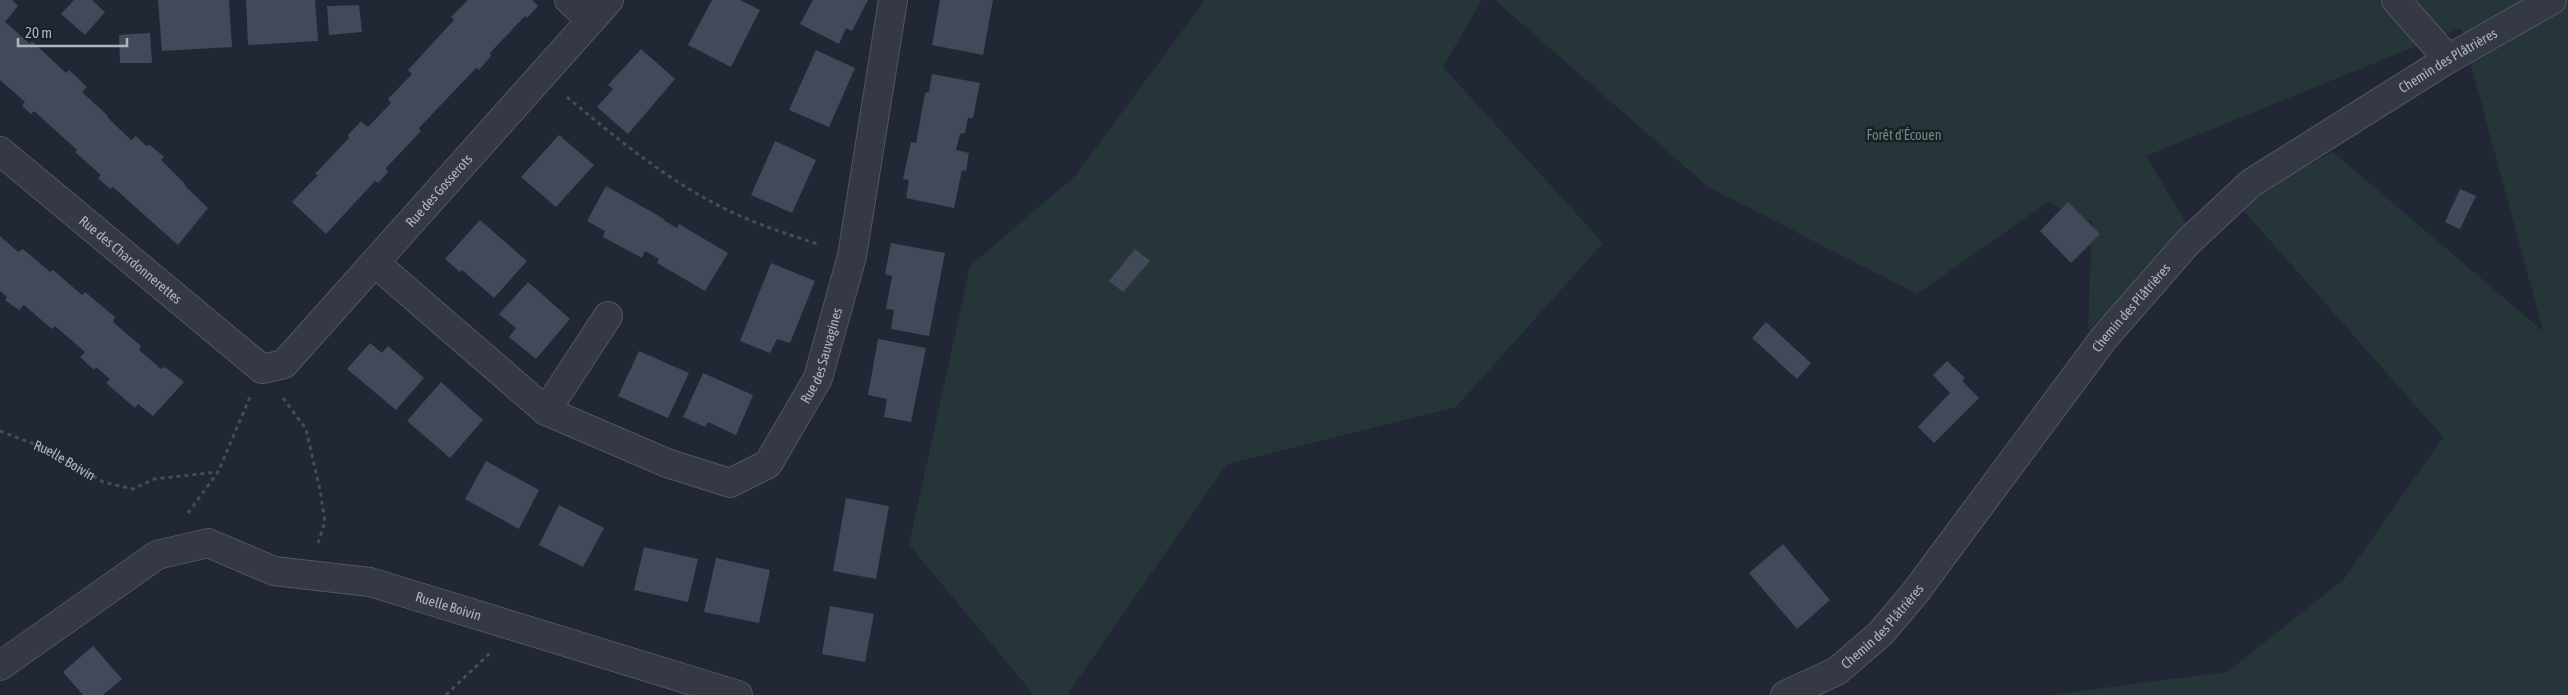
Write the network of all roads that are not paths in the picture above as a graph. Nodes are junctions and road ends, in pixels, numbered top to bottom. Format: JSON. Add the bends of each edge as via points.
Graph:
{"nodes":[{"id":1,"x":569,"y":0,"type":"edge"},
{"id":2,"x":609,"y":0,"type":"edge"},
{"id":3,"x":893,"y":0,"type":"edge"},
{"id":4,"x":2396,"y":0,"type":"edge"},
{"id":5,"x":2552,"y":0,"type":"edge"},
{"id":6,"x":591,"y":20,"type":"junction"},
{"id":7,"x":2448,"y":59,"type":"junction"},
{"id":8,"x":0,"y":152,"type":"edge"},
{"id":9,"x":375,"y":262,"type":"junction"},
{"id":10,"x":608,"y":316,"type":"dead end"},
{"id":11,"x":262,"y":369,"type":"joint"},
{"id":12,"x":546,"y":411,"type":"junction"},
{"id":13,"x":0,"y":666,"type":"edge"},
{"id":14,"x":738,"y":695,"type":"edge"},
{"id":15,"x":1785,"y":695,"type":"edge"}],
"edges":[{"from":1,"to":6,"type":"street"},
{"from":2,"to":6,"type":"street","name":"Rue des Gosserots"},
{"from":3,"to":12,"type":"street","name":"Rue des Sauvagines","via":[[852,256],[818,378],[768,464],[730,483],[667,463]]},
{"from":4,"to":7,"type":"street"},
{"from":5,"to":7,"type":"street","name":"Chemin des Plâtrières"},
{"from":6,"to":9,"type":"street","name":"Rue des Gosserots"},
{"from":7,"to":15,"type":"street","name":"Chemin des Plâtrières","via":[[2251,184],[2188,242],[2104,338],[1914,594],[1880,634],[1837,671]]},
{"from":8,"to":11,"type":"street","name":"Rue des Chardonnerettes"},
{"from":9,"to":11,"type":"street","name":"Rue des Gosserots","via":[[284,364]]},
{"from":9,"to":12,"type":"street","name":"Rue des Sauvagines"},
{"from":10,"to":12,"type":"street"},
{"from":13,"to":14,"type":"street","name":"Ruelle Boivin","via":[[157,555],[208,543],[274,570],[370,582]]}]}
